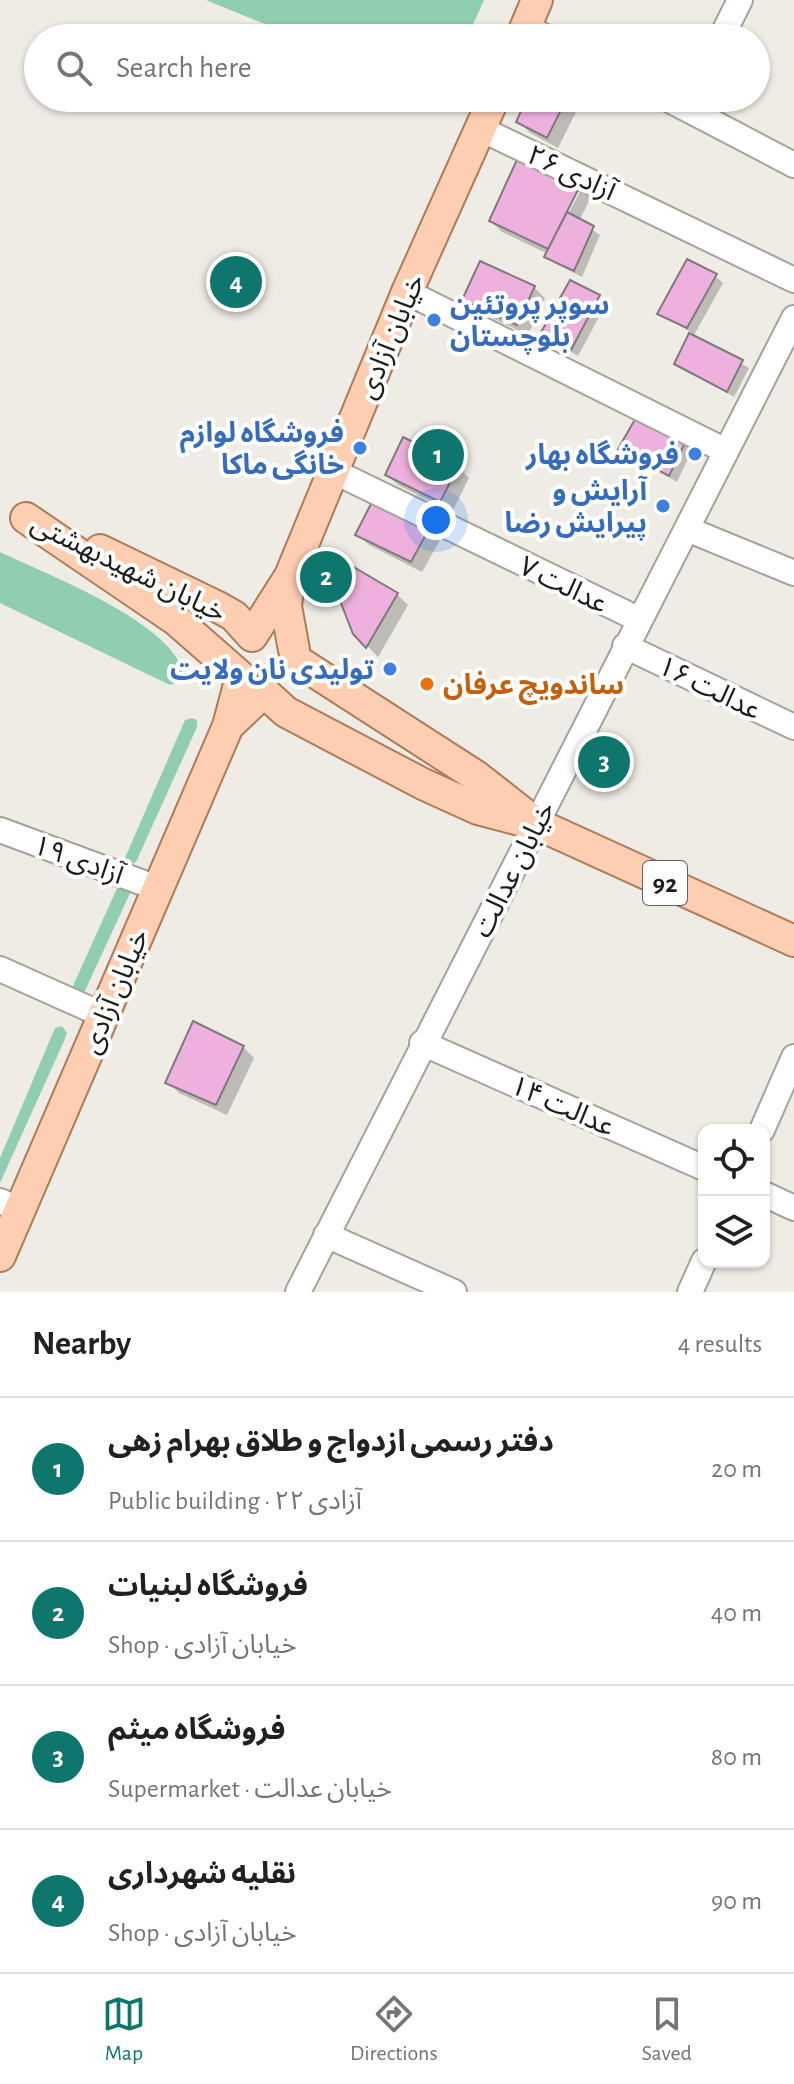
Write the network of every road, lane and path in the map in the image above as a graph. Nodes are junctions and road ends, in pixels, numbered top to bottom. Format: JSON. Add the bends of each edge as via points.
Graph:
{"nodes":[{"id":1,"x":740,"y":0,"type":"edge"},
{"id":2,"x":728,"y":24,"type":"edge"},
{"id":3,"x":488,"y":112,"type":"edge"},
{"id":4,"x":700,"y":112,"type":"edge"},
{"id":5,"x":481,"y":129,"type":"junction"},
{"id":6,"x":794,"y":165,"type":"edge"},
{"id":7,"x":794,"y":280,"type":"edge"},
{"id":8,"x":407,"y":292,"type":"junction"},
{"id":9,"x":794,"y":318,"type":"edge"},
{"id":10,"x":726,"y":451,"type":"junction"},
{"id":11,"x":333,"y":471,"type":"junction"},
{"id":12,"x":13,"y":511,"type":"edge"},
{"id":13,"x":687,"y":529,"type":"junction"},
{"id":14,"x":794,"y":573,"type":"edge"},
{"id":15,"x":290,"y":576,"type":"junction"},
{"id":16,"x":638,"y":619,"type":"junction"},
{"id":17,"x":252,"y":636,"type":"junction"},
{"id":18,"x":625,"y":646,"type":"junction"},
{"id":19,"x":295,"y":655,"type":"junction"},
{"id":20,"x":252,"y":684,"type":"junction"},
{"id":21,"x":794,"y":727,"type":"edge"},
{"id":22,"x":537,"y":824,"type":"junction"},
{"id":23,"x":0,"y":830,"type":"edge"},
{"id":24,"x":157,"y":888,"type":"junction"},
{"id":25,"x":794,"y":941,"type":"edge"},
{"id":26,"x":0,"y":969,"type":"edge"},
{"id":27,"x":105,"y":1016,"type":"junction"},
{"id":28,"x":422,"y":1043,"type":"junction"},
{"id":29,"x":794,"y":1057,"type":"edge"},
{"id":30,"x":765,"y":1124,"type":"edge"},
{"id":31,"x":698,"y":1165,"type":"edge"},
{"id":32,"x":768,"y":1196,"type":"edge"},
{"id":33,"x":10,"y":1206,"type":"edge"},
{"id":34,"x":794,"y":1208,"type":"edge"},
{"id":35,"x":326,"y":1235,"type":"junction"},
{"id":36,"x":0,"y":1256,"type":"edge"},
{"id":37,"x":701,"y":1268,"type":"edge"},
{"id":38,"x":298,"y":1292,"type":"edge"},
{"id":39,"x":454,"y":1292,"type":"edge"},
{"id":40,"x":690,"y":1292,"type":"edge"}],
"edges":[{"from":1,"to":2,"type":"street"},
{"from":3,"to":5,"type":"main road","name":"خیابان آزادی"},
{"from":4,"to":6,"type":"street"},
{"from":5,"to":7,"type":"street","name":"آزادی ۲۶"},
{"from":5,"to":8,"type":"main road","name":"خیابان آزادی"},
{"from":8,"to":10,"type":"street"},
{"from":8,"to":11,"type":"main road","name":"خیابان آزادی"},
{"from":9,"to":10,"type":"street","name":"خیابان عدالت"},
{"from":10,"to":13,"type":"street","name":"خیابان عدالت"},
{"from":11,"to":15,"type":"main road","name":"خیابان آزادی"},
{"from":11,"to":16,"type":"street","name":"عدالت ۷"},
{"from":12,"to":17,"type":"main road","name":"خیابان شهیدبهشتی","via":[[218,607]]},
{"from":12,"to":20,"type":"main road","via":[[176,620]]},
{"from":13,"to":14,"type":"street"},
{"from":13,"to":16,"type":"street","name":"خیابان عدالت"},
{"from":15,"to":17,"type":"main road"},
{"from":15,"to":19,"type":"main road","via":[[286,606]]},
{"from":16,"to":18,"type":"street","name":"خیابان عدالت"},
{"from":17,"to":19,"type":"main road","via":[[280,636]]},
{"from":17,"to":20,"type":"main road","via":[[239,650],[237,669]]},
{"from":18,"to":21,"type":"street","name":"عدالت ۱۶"},
{"from":18,"to":22,"type":"street","name":"خیابان عدالت"},
{"from":19,"to":20,"type":"main road","via":[[291,679],[284,686]]},
{"from":19,"to":22,"type":"main road","number":"92","via":[[476,776]]},
{"from":20,"to":22,"type":"main road","via":[[295,718],[423,784],[478,809]]},
{"from":20,"to":24,"type":"main road","name":"خیابان آزادی","via":[[228,726]]},
{"from":22,"to":25,"type":"main road","number":"92"},
{"from":22,"to":28,"type":"street","name":"خیابان عدالت"},
{"from":23,"to":24,"type":"street","name":"آزادی ۱۹"},
{"from":24,"to":27,"type":"main road","name":"خیابان آزادی"},
{"from":26,"to":27,"type":"street"},
{"from":27,"to":33,"type":"main road","name":"خیابان آزادی"},
{"from":28,"to":31,"type":"street","name":"عدالت ۱۴"},
{"from":28,"to":35,"type":"street","name":"خیابان عدالت"},
{"from":29,"to":30,"type":"street"},
{"from":32,"to":34,"type":"street"},
{"from":33,"to":36,"type":"main road","name":"خیابان آزادی"},
{"from":35,"to":38,"type":"street","name":"خیابان عدالت"},
{"from":35,"to":39,"type":"street"},
{"from":37,"to":40,"type":"street"}]}
